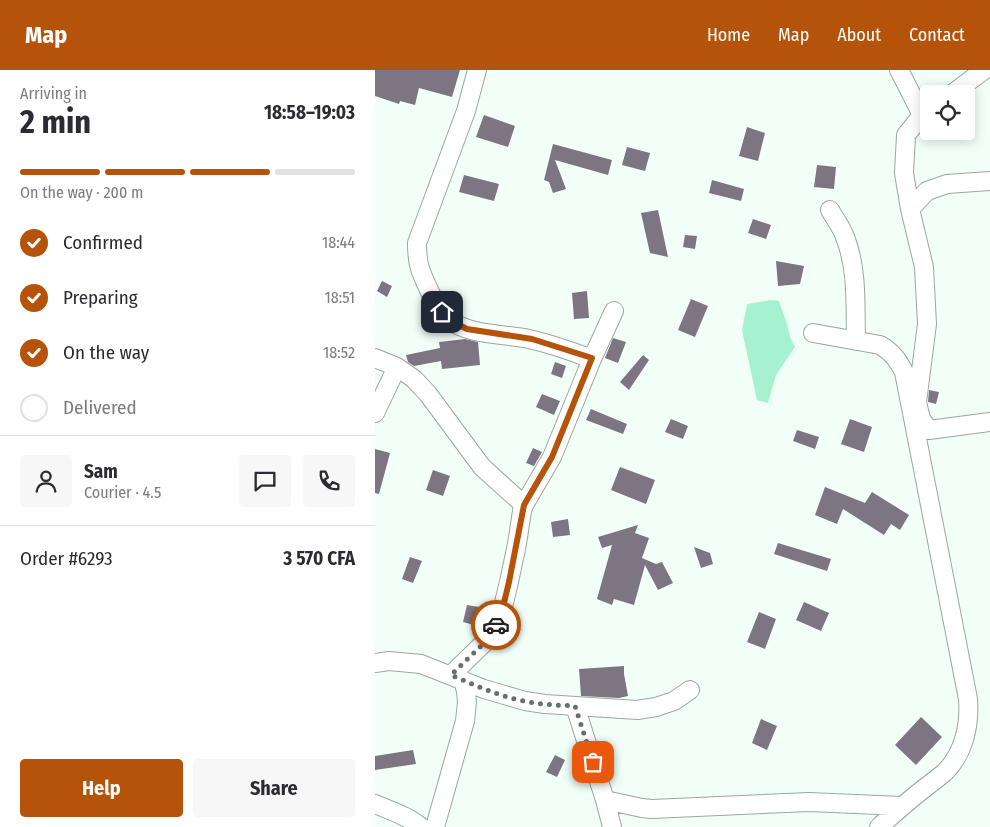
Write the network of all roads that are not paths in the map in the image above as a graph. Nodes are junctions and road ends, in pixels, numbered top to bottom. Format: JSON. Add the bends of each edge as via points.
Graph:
{"nodes":[{"id":1,"x":477,"y":70,"type":"edge"},
{"id":2,"x":899,"y":70,"type":"edge"},
{"id":3,"x":984,"y":70,"type":"edge"},
{"id":4,"x":964,"y":85,"type":"edge"},
{"id":5,"x":920,"y":105,"type":"edge"},
{"id":6,"x":920,"y":119,"type":"edge"},
{"id":7,"x":990,"y":181,"type":"edge"},
{"id":8,"x":911,"y":209,"type":"junction"},
{"id":9,"x":830,"y":210,"type":"dead end"},
{"id":10,"x":614,"y":310,"type":"dead end"},
{"id":11,"x":813,"y":333,"type":"dead end"},
{"id":12,"x":856,"y":341,"type":"junction"},
{"id":13,"x":375,"y":358,"type":"edge"},
{"id":14,"x":592,"y":358,"type":"junction"},
{"id":15,"x":397,"y":367,"type":"junction"},
{"id":16,"x":375,"y":413,"type":"edge"},
{"id":17,"x":917,"y":422,"type":"junction"},
{"id":18,"x":990,"y":422,"type":"edge"},
{"id":19,"x":524,"y":505,"type":"junction"},
{"id":20,"x":375,"y":663,"type":"edge"},
{"id":21,"x":457,"y":678,"type":"junction"},
{"id":22,"x":690,"y":690,"type":"dead end"},
{"id":23,"x":575,"y":706,"type":"junction"},
{"id":24,"x":605,"y":800,"type":"junction"},
{"id":25,"x":375,"y":804,"type":"edge"},
{"id":26,"x":902,"y":806,"type":"junction"},
{"id":27,"x":421,"y":827,"type":"edge"},
{"id":28,"x":435,"y":827,"type":"edge"},
{"id":29,"x":612,"y":827,"type":"edge"},
{"id":30,"x":879,"y":827,"type":"edge"}],
"edges":[{"from":1,"to":14,"type":"street","via":[[417,243],[421,274],[439,308],[457,325],[532,339]]},
{"from":2,"to":5,"type":"street"},
{"from":3,"to":4,"type":"street"},
{"from":6,"to":8,"type":"street","via":[[907,135],[904,173]]},
{"from":7,"to":8,"type":"street","via":[[947,184],[927,191]]},
{"from":8,"to":17,"type":"street","via":[[924,267],[927,324]]},
{"from":9,"to":12,"type":"street","via":[[845,235],[852,259]]},
{"from":10,"to":14,"type":"street"},
{"from":11,"to":12,"type":"street"},
{"from":12,"to":17,"type":"street","via":[[880,345],[900,364]]},
{"from":13,"to":15,"type":"street"},
{"from":14,"to":19,"type":"street","via":[[552,457]]},
{"from":15,"to":16,"type":"street"},
{"from":15,"to":19,"type":"street","via":[[414,378],[482,467]]},
{"from":17,"to":18,"type":"street","via":[[929,430]]},
{"from":17,"to":26,"type":"street","via":[[969,712],[965,738],[953,762]]},
{"from":19,"to":21,"type":"street","via":[[500,619]]},
{"from":20,"to":21,"type":"street","via":[[421,664]]},
{"from":21,"to":23,"type":"street","via":[[484,690],[525,701]]},
{"from":21,"to":28,"type":"street","via":[[466,691],[465,722]]},
{"from":22,"to":23,"type":"street","via":[[674,701],[637,710]]},
{"from":23,"to":24,"type":"street"},
{"from":24,"to":26,"type":"street","via":[[652,809],[809,802]]},
{"from":24,"to":29,"type":"street"},
{"from":25,"to":27,"type":"street","via":[[405,816]]},
{"from":26,"to":30,"type":"street"}]}
